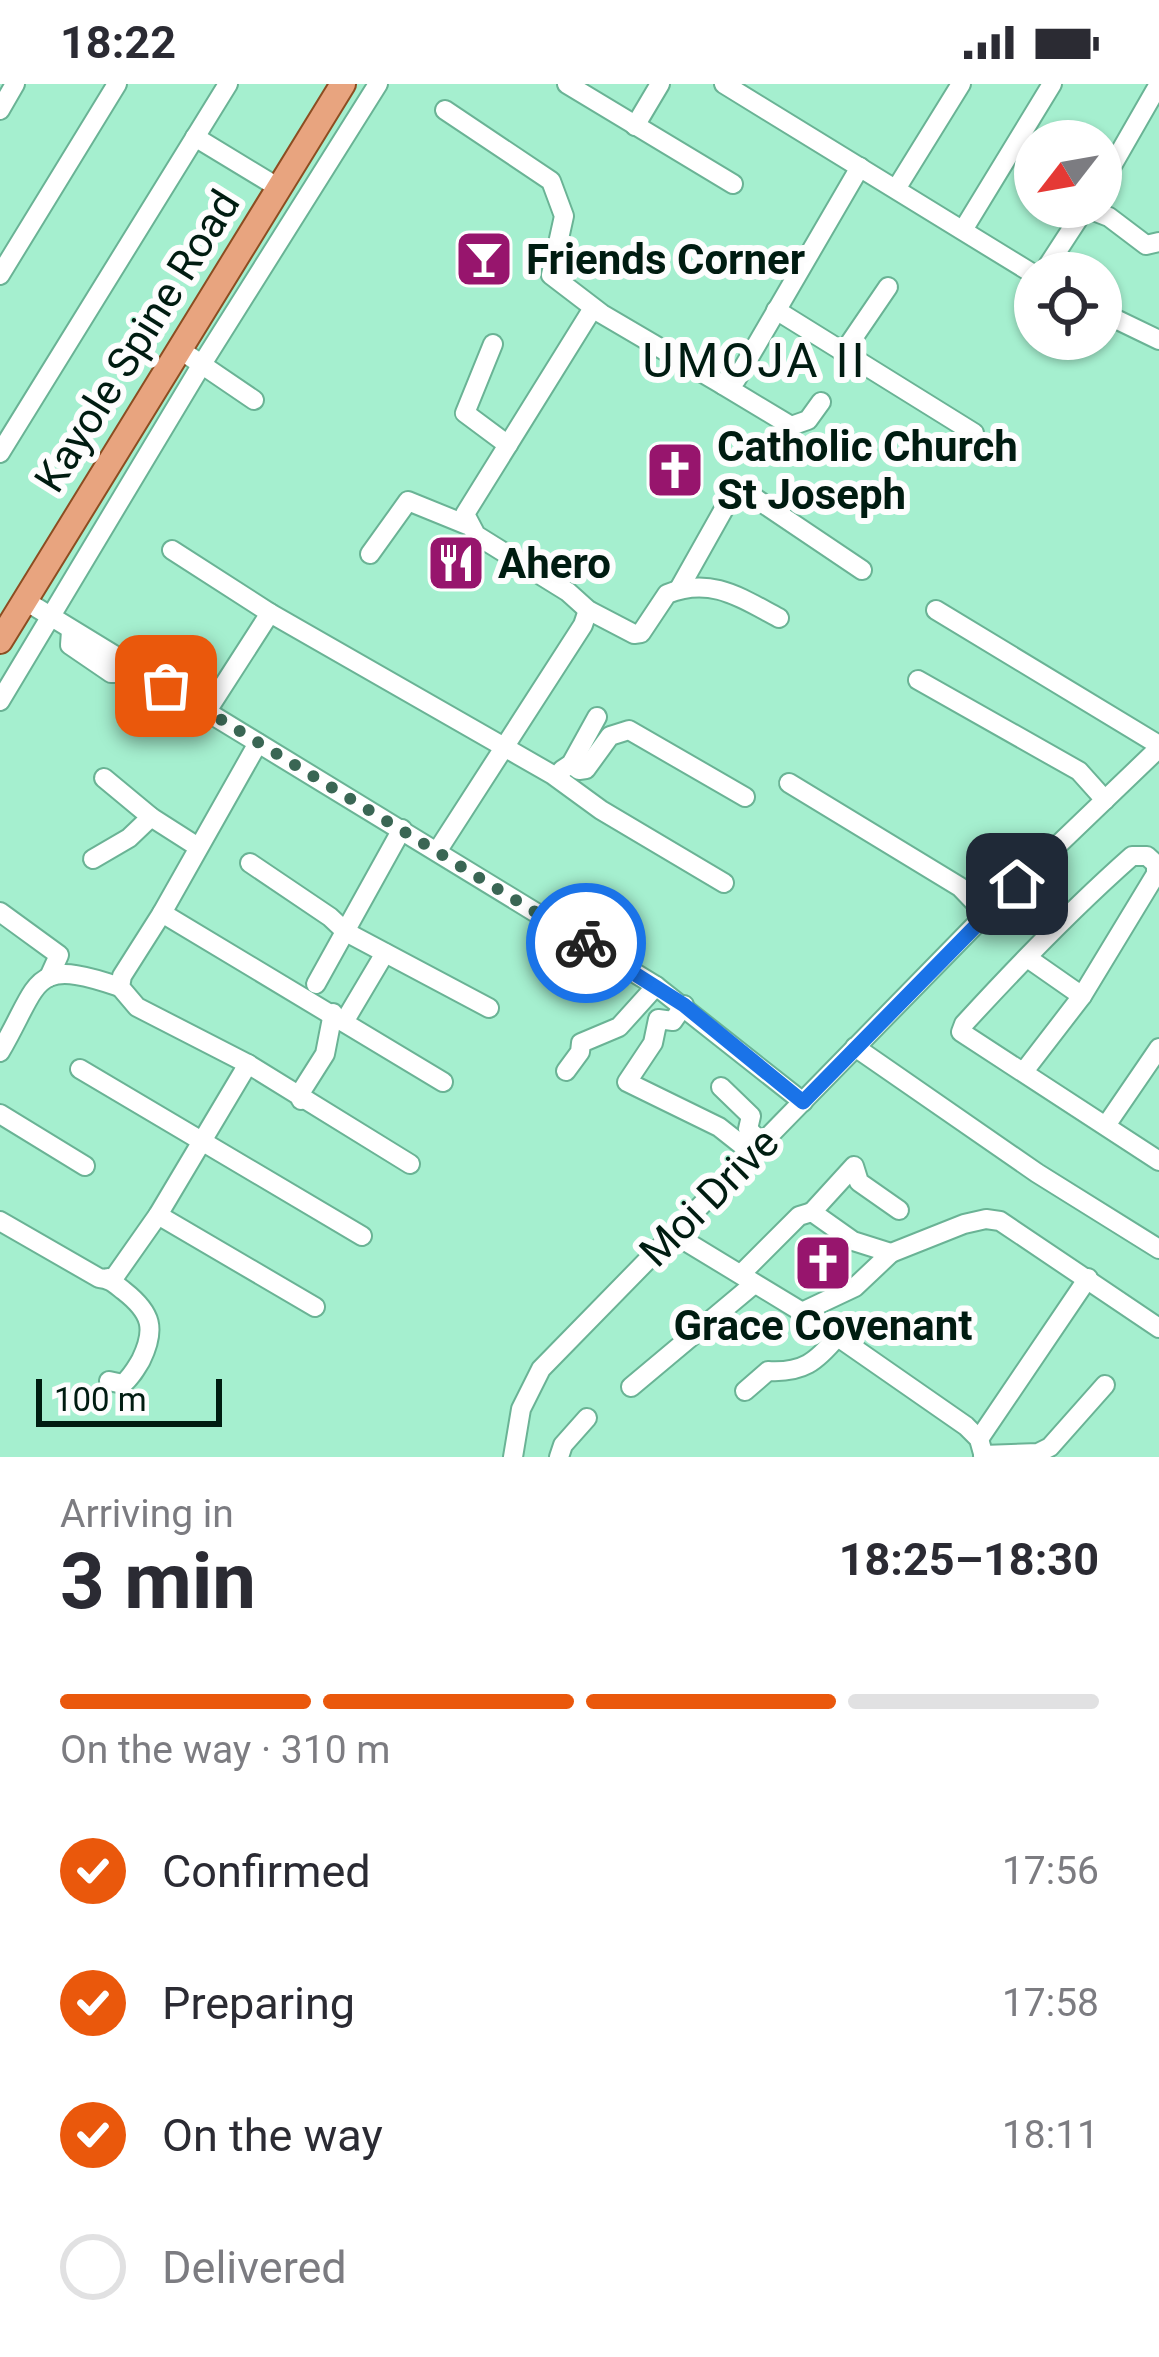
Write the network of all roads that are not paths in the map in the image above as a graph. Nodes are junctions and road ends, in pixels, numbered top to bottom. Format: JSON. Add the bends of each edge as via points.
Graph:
{"nodes":[{"id":1,"x":15,"y":84,"type":"edge"},
{"id":2,"x":116,"y":84,"type":"edge"},
{"id":3,"x":228,"y":84,"type":"edge"},
{"id":4,"x":343,"y":84,"type":"edge"},
{"id":5,"x":378,"y":84,"type":"edge"},
{"id":6,"x":567,"y":84,"type":"edge"},
{"id":7,"x":660,"y":84,"type":"edge"},
{"id":8,"x":724,"y":84,"type":"edge"},
{"id":9,"x":764,"y":84,"type":"edge"},
{"id":10,"x":961,"y":84,"type":"edge"},
{"id":11,"x":1052,"y":84,"type":"edge"},
{"id":12,"x":1159,"y":84,"type":"edge"},
{"id":13,"x":754,"y":102,"type":"junction"},
{"id":14,"x":0,"y":110,"type":"edge"},
{"id":15,"x":446,"y":110,"type":"dead end"},
{"id":16,"x":635,"y":126,"type":"junction"},
{"id":17,"x":195,"y":137,"type":"junction"},
{"id":18,"x":1122,"y":148,"type":"edge"},
{"id":19,"x":860,"y":167,"type":"junction"},
{"id":20,"x":733,"y":184,"type":"dead end"},
{"id":21,"x":279,"y":188,"type":"junction"},
{"id":22,"x":896,"y":189,"type":"junction"},
{"id":23,"x":1122,"y":227,"type":"edge"},
{"id":24,"x":963,"y":230,"type":"junction"},
{"id":25,"x":1159,"y":242,"type":"edge"},
{"id":26,"x":1014,"y":260,"type":"edge"},
{"id":27,"x":0,"y":275,"type":"edge"},
{"id":28,"x":888,"y":287,"type":"dead end"},
{"id":29,"x":593,"y":308,"type":"junction"},
{"id":30,"x":776,"y":310,"type":"junction"},
{"id":31,"x":1122,"y":322,"type":"edge"},
{"id":32,"x":1159,"y":340,"type":"edge"},
{"id":33,"x":493,"y":344,"type":"dead end"},
{"id":34,"x":179,"y":350,"type":"junction"},
{"id":35,"x":843,"y":352,"type":"junction"},
{"id":36,"x":202,"y":364,"type":"junction"},
{"id":37,"x":723,"y":386,"type":"junction"},
{"id":38,"x":254,"y":400,"type":"dead end"},
{"id":39,"x":821,"y":402,"type":"dead end"},
{"id":40,"x":128,"y":431,"type":"junction"},
{"id":41,"x":974,"y":433,"type":"dead end"},
{"id":42,"x":153,"y":445,"type":"junction"},
{"id":43,"x":508,"y":445,"type":"junction"},
{"id":44,"x":0,"y":453,"type":"edge"},
{"id":45,"x":94,"y":487,"type":"junction"},
{"id":46,"x":120,"y":502,"type":"junction"},
{"id":47,"x":467,"y":525,"type":"junction"},
{"id":48,"x":172,"y":550,"type":"dead end"},
{"id":49,"x":370,"y":554,"type":"dead end"},
{"id":50,"x":46,"y":562,"type":"junction"},
{"id":51,"x":862,"y":570,"type":"dead end"},
{"id":52,"x":74,"y":578,"type":"junction"},
{"id":53,"x":680,"y":589,"type":"junction"},
{"id":54,"x":24,"y":600,"type":"junction"},
{"id":55,"x":588,"y":610,"type":"junction"},
{"id":56,"x":936,"y":610,"type":"dead end"},
{"id":57,"x":270,"y":614,"type":"junction"},
{"id":58,"x":51,"y":618,"type":"junction"},
{"id":59,"x":779,"y":619,"type":"dead end"},
{"id":60,"x":0,"y":641,"type":"edge"},
{"id":61,"x":918,"y":680,"type":"dead end"},
{"id":62,"x":0,"y":700,"type":"edge"},
{"id":63,"x":207,"y":711,"type":"junction"},
{"id":64,"x":597,"y":717,"type":"dead end"},
{"id":65,"x":259,"y":743,"type":"junction"},
{"id":66,"x":503,"y":748,"type":"junction"},
{"id":67,"x":1157,"y":754,"type":"edge"},
{"id":68,"x":571,"y":764,"type":"junction"},
{"id":69,"x":553,"y":775,"type":"junction"},
{"id":70,"x":104,"y":778,"type":"dead end"},
{"id":71,"x":789,"y":783,"type":"dead end"},
{"id":72,"x":745,"y":797,"type":"dead end"},
{"id":73,"x":1106,"y":800,"type":"junction"},
{"id":74,"x":151,"y":817,"type":"junction"},
{"id":75,"x":402,"y":829,"type":"junction"},
{"id":76,"x":198,"y":847,"type":"junction"},
{"id":77,"x":438,"y":850,"type":"junction"},
{"id":78,"x":93,"y":860,"type":"dead end"},
{"id":79,"x":250,"y":863,"type":"dead end"},
{"id":80,"x":724,"y":883,"type":"dead end"},
{"id":81,"x":0,"y":912,"type":"edge"},
{"id":82,"x":162,"y":913,"type":"junction"},
{"id":83,"x":986,"y":914,"type":"junction"},
{"id":84,"x":346,"y":932,"type":"junction"},
{"id":85,"x":385,"y":953,"type":"junction"},
{"id":86,"x":1029,"y":959,"type":"junction"},
{"id":87,"x":49,"y":977,"type":"junction"},
{"id":88,"x":316,"y":984,"type":"dead end"},
{"id":89,"x":656,"y":986,"type":"junction"},
{"id":90,"x":120,"y":987,"type":"junction"},
{"id":91,"x":1082,"y":996,"type":"junction"},
{"id":92,"x":684,"y":1005,"type":"junction"},
{"id":93,"x":489,"y":1008,"type":"dead end"},
{"id":94,"x":338,"y":1017,"type":"junction"},
{"id":95,"x":8,"y":1019,"type":"edge"},
{"id":96,"x":855,"y":1047,"type":"junction"},
{"id":97,"x":1159,"y":1048,"type":"edge"},
{"id":98,"x":0,"y":1052,"type":"edge"},
{"id":99,"x":248,"y":1064,"type":"junction"},
{"id":100,"x":80,"y":1069,"type":"dead end"},
{"id":101,"x":1025,"y":1070,"type":"junction"},
{"id":102,"x":566,"y":1071,"type":"dead end"},
{"id":103,"x":443,"y":1082,"type":"dead end"},
{"id":104,"x":722,"y":1087,"type":"dead end"},
{"id":105,"x":301,"y":1100,"type":"junction"},
{"id":106,"x":803,"y":1102,"type":"junction"},
{"id":107,"x":0,"y":1114,"type":"edge"},
{"id":108,"x":1107,"y":1124,"type":"junction"},
{"id":109,"x":204,"y":1142,"type":"junction"},
{"id":110,"x":757,"y":1148,"type":"junction"},
{"id":111,"x":1159,"y":1161,"type":"edge"},
{"id":112,"x":410,"y":1164,"type":"dead end"},
{"id":113,"x":85,"y":1166,"type":"dead end"},
{"id":114,"x":898,"y":1210,"type":"dead end"},
{"id":115,"x":812,"y":1212,"type":"junction"},
{"id":116,"x":158,"y":1215,"type":"junction"},
{"id":117,"x":0,"y":1221,"type":"edge"},
{"id":118,"x":672,"y":1233,"type":"junction"},
{"id":119,"x":362,"y":1236,"type":"dead end"},
{"id":120,"x":1159,"y":1249,"type":"edge"},
{"id":121,"x":891,"y":1253,"type":"junction"},
{"id":122,"x":1088,"y":1278,"type":"junction"},
{"id":123,"x":108,"y":1279,"type":"junction"},
{"id":124,"x":748,"y":1279,"type":"junction"},
{"id":125,"x":315,"y":1307,"type":"dead end"},
{"id":126,"x":802,"y":1312,"type":"junction"},
{"id":127,"x":1159,"y":1328,"type":"edge"},
{"id":128,"x":838,"y":1336,"type":"junction"},
{"id":129,"x":109,"y":1381,"type":"dead end"},
{"id":130,"x":1105,"y":1385,"type":"dead end"},
{"id":131,"x":631,"y":1387,"type":"dead end"},
{"id":132,"x":745,"y":1391,"type":"dead end"},
{"id":133,"x":587,"y":1418,"type":"dead end"},
{"id":134,"x":982,"y":1450,"type":"edge"},
{"id":135,"x":513,"y":1457,"type":"edge"},
{"id":136,"x":560,"y":1457,"type":"edge"}],
"edges":[{"from":1,"to":14,"type":"street"},
{"from":2,"to":27,"type":"street"},
{"from":3,"to":17,"type":"street"},
{"from":4,"to":21,"type":"main road","name":"Kayole Spine Road"},
{"from":5,"to":36,"type":"street"},
{"from":6,"to":16,"type":"street"},
{"from":7,"to":16,"type":"street"},
{"from":8,"to":13,"type":"street"},
{"from":9,"to":13,"type":"street"},
{"from":10,"to":22,"type":"street"},
{"from":11,"to":24,"type":"street"},
{"from":12,"to":18,"type":"street"},
{"from":13,"to":19,"type":"street"},
{"from":15,"to":29,"type":"street","via":[[551,181],[564,216],[551,275]]},
{"from":16,"to":20,"type":"street"},
{"from":17,"to":21,"type":"street"},
{"from":17,"to":44,"type":"street"},
{"from":19,"to":22,"type":"street"},
{"from":19,"to":30,"type":"street"},
{"from":21,"to":34,"type":"main road","name":"Kayole Spine Road"},
{"from":22,"to":24,"type":"street"},
{"from":23,"to":25,"type":"street","via":[[1146,245]]},
{"from":24,"to":26,"type":"street"},
{"from":28,"to":35,"type":"street"},
{"from":29,"to":37,"type":"street"},
{"from":29,"to":43,"type":"street"},
{"from":30,"to":35,"type":"street"},
{"from":30,"to":37,"type":"street","via":[[736,380]]},
{"from":31,"to":32,"type":"street"},
{"from":33,"to":43,"type":"street","via":[[465,413]]},
{"from":34,"to":36,"type":"street"},
{"from":34,"to":40,"type":"main road","name":"Kayole Spine Road"},
{"from":35,"to":41,"type":"street"},
{"from":36,"to":38,"type":"street"},
{"from":36,"to":42,"type":"street"},
{"from":37,"to":39,"type":"street","via":[[791,426]]},
{"from":40,"to":42,"type":"street"},
{"from":40,"to":45,"type":"main road","name":"Kayole Spine Road"},
{"from":42,"to":46,"type":"street"},
{"from":43,"to":47,"type":"street","via":[[465,514]]},
{"from":45,"to":46,"type":"street"},
{"from":45,"to":50,"type":"main road","name":"Kayole Spine Road"},
{"from":46,"to":52,"type":"street"},
{"from":47,"to":49,"type":"street","via":[[408,501]]},
{"from":47,"to":55,"type":"street"},
{"from":48,"to":57,"type":"street"},
{"from":50,"to":52,"type":"street"},
{"from":50,"to":54,"type":"main road","name":"Kayole Spine Road"},
{"from":51,"to":53,"type":"street","via":[[739,492]]},
{"from":52,"to":58,"type":"street"},
{"from":53,"to":55,"type":"street","via":[[667,594],[638,635]]},
{"from":53,"to":59,"type":"street","via":[[721,587]]},
{"from":54,"to":58,"type":"street"},
{"from":54,"to":60,"type":"main road","name":"Kayole Spine Road"},
{"from":55,"to":66,"type":"street"},
{"from":56,"to":67,"type":"street"},
{"from":57,"to":63,"type":"street"},
{"from":57,"to":66,"type":"street"},
{"from":58,"to":62,"type":"street"},
{"from":58,"to":63,"type":"street","via":[[99,655]]},
{"from":61,"to":73,"type":"street","via":[[1079,771]]},
{"from":63,"to":65,"type":"street"},
{"from":64,"to":68,"type":"street"},
{"from":65,"to":75,"type":"street"},
{"from":65,"to":76,"type":"street"},
{"from":66,"to":69,"type":"street"},
{"from":66,"to":77,"type":"street"},
{"from":67,"to":73,"type":"street","name":"Moi Drive"},
{"from":68,"to":69,"type":"street"},
{"from":68,"to":72,"type":"street","via":[[586,769],[610,736],[629,730]]},
{"from":69,"to":80,"type":"street"},
{"from":70,"to":74,"type":"street"},
{"from":71,"to":83,"type":"street","via":[[960,887]]},
{"from":73,"to":83,"type":"street","name":"Moi Drive"},
{"from":74,"to":76,"type":"street"},
{"from":74,"to":78,"type":"street"},
{"from":75,"to":77,"type":"street"},
{"from":75,"to":84,"type":"street"},
{"from":76,"to":82,"type":"street"},
{"from":77,"to":89,"type":"street"},
{"from":79,"to":84,"type":"street"},
{"from":81,"to":87,"type":"street","via":[[59,955]]},
{"from":82,"to":90,"type":"street"},
{"from":82,"to":94,"type":"street"},
{"from":83,"to":96,"type":"street","name":"Moi Drive"},
{"from":84,"to":85,"type":"street"},
{"from":84,"to":88,"type":"street"},
{"from":85,"to":93,"type":"street"},
{"from":85,"to":94,"type":"street"},
{"from":86,"to":91,"type":"street"},
{"from":86,"to":91,"type":"street","via":[[1132,856],[1147,856],[1156,874]]},
{"from":86,"to":101,"type":"street","via":[[961,1032]]},
{"from":87,"to":90,"type":"street","via":[[75,972]]},
{"from":87,"to":95,"type":"street"},
{"from":89,"to":92,"type":"street"},
{"from":89,"to":102,"type":"street","via":[[619,1027],[581,1043]]},
{"from":90,"to":99,"type":"street","via":[[137,1007]]},
{"from":91,"to":101,"type":"street"},
{"from":92,"to":106,"type":"street"},
{"from":92,"to":110,"type":"street","via":[[673,1021],[658,1019],[653,1043],[627,1082]]},
{"from":94,"to":103,"type":"street"},
{"from":94,"to":105,"type":"street"},
{"from":95,"to":98,"type":"street"},
{"from":96,"to":106,"type":"street","name":"Moi Drive"},
{"from":96,"to":120,"type":"street"},
{"from":97,"to":108,"type":"street"},
{"from":99,"to":105,"type":"street"},
{"from":99,"to":109,"type":"street"},
{"from":100,"to":109,"type":"street"},
{"from":101,"to":108,"type":"street"},
{"from":104,"to":110,"type":"street","via":[[752,1116],[748,1130]]},
{"from":105,"to":112,"type":"street"},
{"from":106,"to":110,"type":"street","name":"Moi Drive"},
{"from":107,"to":113,"type":"street"},
{"from":108,"to":111,"type":"street"},
{"from":109,"to":116,"type":"street"},
{"from":109,"to":119,"type":"street"},
{"from":110,"to":118,"type":"street","name":"Moi Drive"},
{"from":114,"to":115,"type":"street","via":[[850,1166]]},
{"from":115,"to":121,"type":"street","via":[[853,1241]]},
{"from":115,"to":124,"type":"street"},
{"from":116,"to":123,"type":"street"},
{"from":116,"to":125,"type":"street"},
{"from":117,"to":123,"type":"street"},
{"from":118,"to":124,"type":"street"},
{"from":118,"to":135,"type":"street","name":"Moi Drive","via":[[541,1370],[521,1409]]},
{"from":121,"to":122,"type":"street","via":[[986,1219]]},
{"from":121,"to":126,"type":"street","via":[[855,1287]]},
{"from":122,"to":127,"type":"street"},
{"from":122,"to":134,"type":"street"},
{"from":123,"to":129,"type":"street","via":[[152,1324],[132,1376]]},
{"from":124,"to":126,"type":"street"},
{"from":124,"to":131,"type":"street"},
{"from":126,"to":128,"type":"street"},
{"from":128,"to":132,"type":"street","via":[[814,1364],[768,1371]]},
{"from":128,"to":134,"type":"street"},
{"from":130,"to":134,"type":"street","via":[[1039,1453]]},
{"from":133,"to":136,"type":"street"}]}
